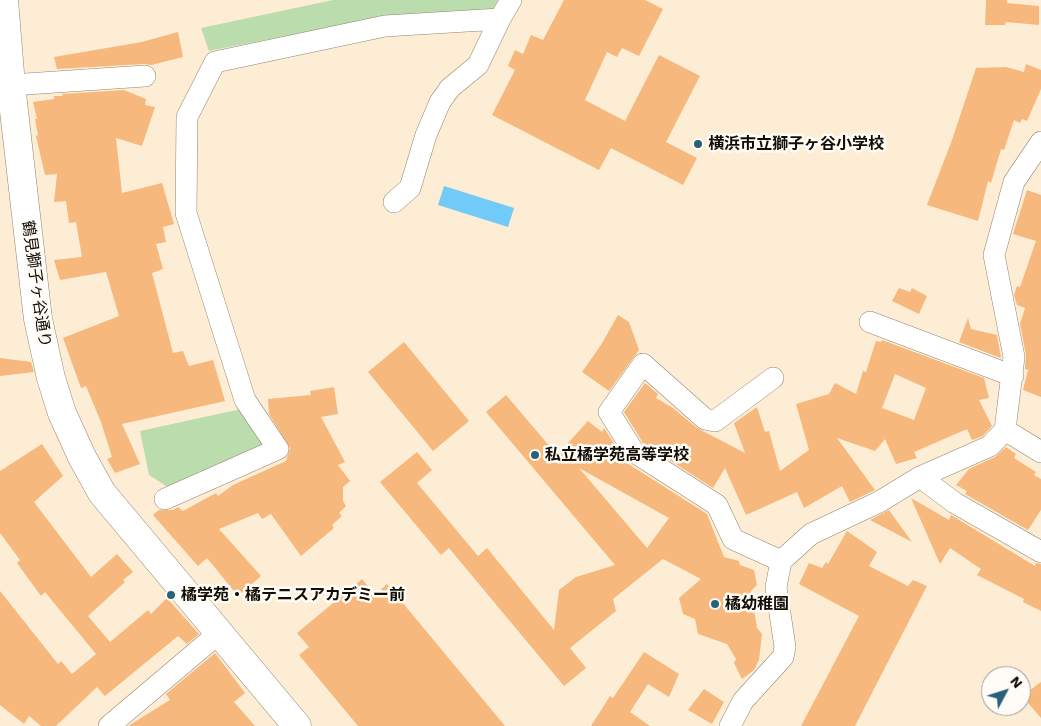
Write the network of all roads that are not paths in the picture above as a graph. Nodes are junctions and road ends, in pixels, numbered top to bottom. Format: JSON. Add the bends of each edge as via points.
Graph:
{"nodes":[{"id":1,"x":4,"y":0,"type":"edge"},
{"id":2,"x":511,"y":0,"type":"edge"},
{"id":3,"x":500,"y":19,"type":"junction"},
{"id":4,"x":145,"y":76,"type":"dead end"},
{"id":5,"x":11,"y":85,"type":"junction"},
{"id":6,"x":1041,"y":142,"type":"edge"},
{"id":7,"x":394,"y":202,"type":"dead end"},
{"id":8,"x":870,"y":322,"type":"dead end"},
{"id":9,"x":1012,"y":376,"type":"junction"},
{"id":10,"x":773,"y":378,"type":"dead end"},
{"id":11,"x":1005,"y":430,"type":"junction"},
{"id":12,"x":1040,"y":449,"type":"edge"},
{"id":13,"x":920,"y":477,"type":"junction"},
{"id":14,"x":165,"y":498,"type":"dead end"},
{"id":15,"x":1041,"y":552,"type":"edge"},
{"id":16,"x":781,"y":561,"type":"junction"},
{"id":17,"x":219,"y":633,"type":"junction"},
{"id":18,"x":110,"y":726,"type":"edge"},
{"id":19,"x":297,"y":726,"type":"edge"},
{"id":20,"x":730,"y":726,"type":"edge"}],
"edges":[{"from":1,"to":5,"type":"street","name":"鶴見獅子ヶ谷通り"},
{"from":2,"to":3,"type":"street"},
{"from":3,"to":7,"type":"street","via":[[478,65],[450,88],[440,102],[410,188]]},
{"from":3,"to":14,"type":"street","via":[[385,26],[216,62],[187,117],[186,213],[245,400],[278,449]]},
{"from":4,"to":5,"type":"street"},
{"from":5,"to":17,"type":"street","name":"鶴見獅子ヶ谷通り","via":[[38,319],[62,413],[102,493]]},
{"from":6,"to":9,"type":"street","via":[[1014,182],[994,255],[1014,357]]},
{"from":8,"to":9,"type":"street"},
{"from":9,"to":11,"type":"street"},
{"from":10,"to":16,"type":"street","via":[[715,421],[705,419],[644,364],[609,412],[634,452],[717,506],[732,539]]},
{"from":11,"to":12,"type":"street"},
{"from":11,"to":13,"type":"street","via":[[990,446]]},
{"from":13,"to":15,"type":"street","via":[[955,503]]},
{"from":13,"to":16,"type":"street","via":[[879,502],[811,534]]},
{"from":16,"to":20,"type":"street","via":[[776,587],[785,647],[783,657],[743,700]]},
{"from":17,"to":18,"type":"street"},
{"from":17,"to":19,"type":"street","name":"鶴見獅子ヶ谷通り"}]}
